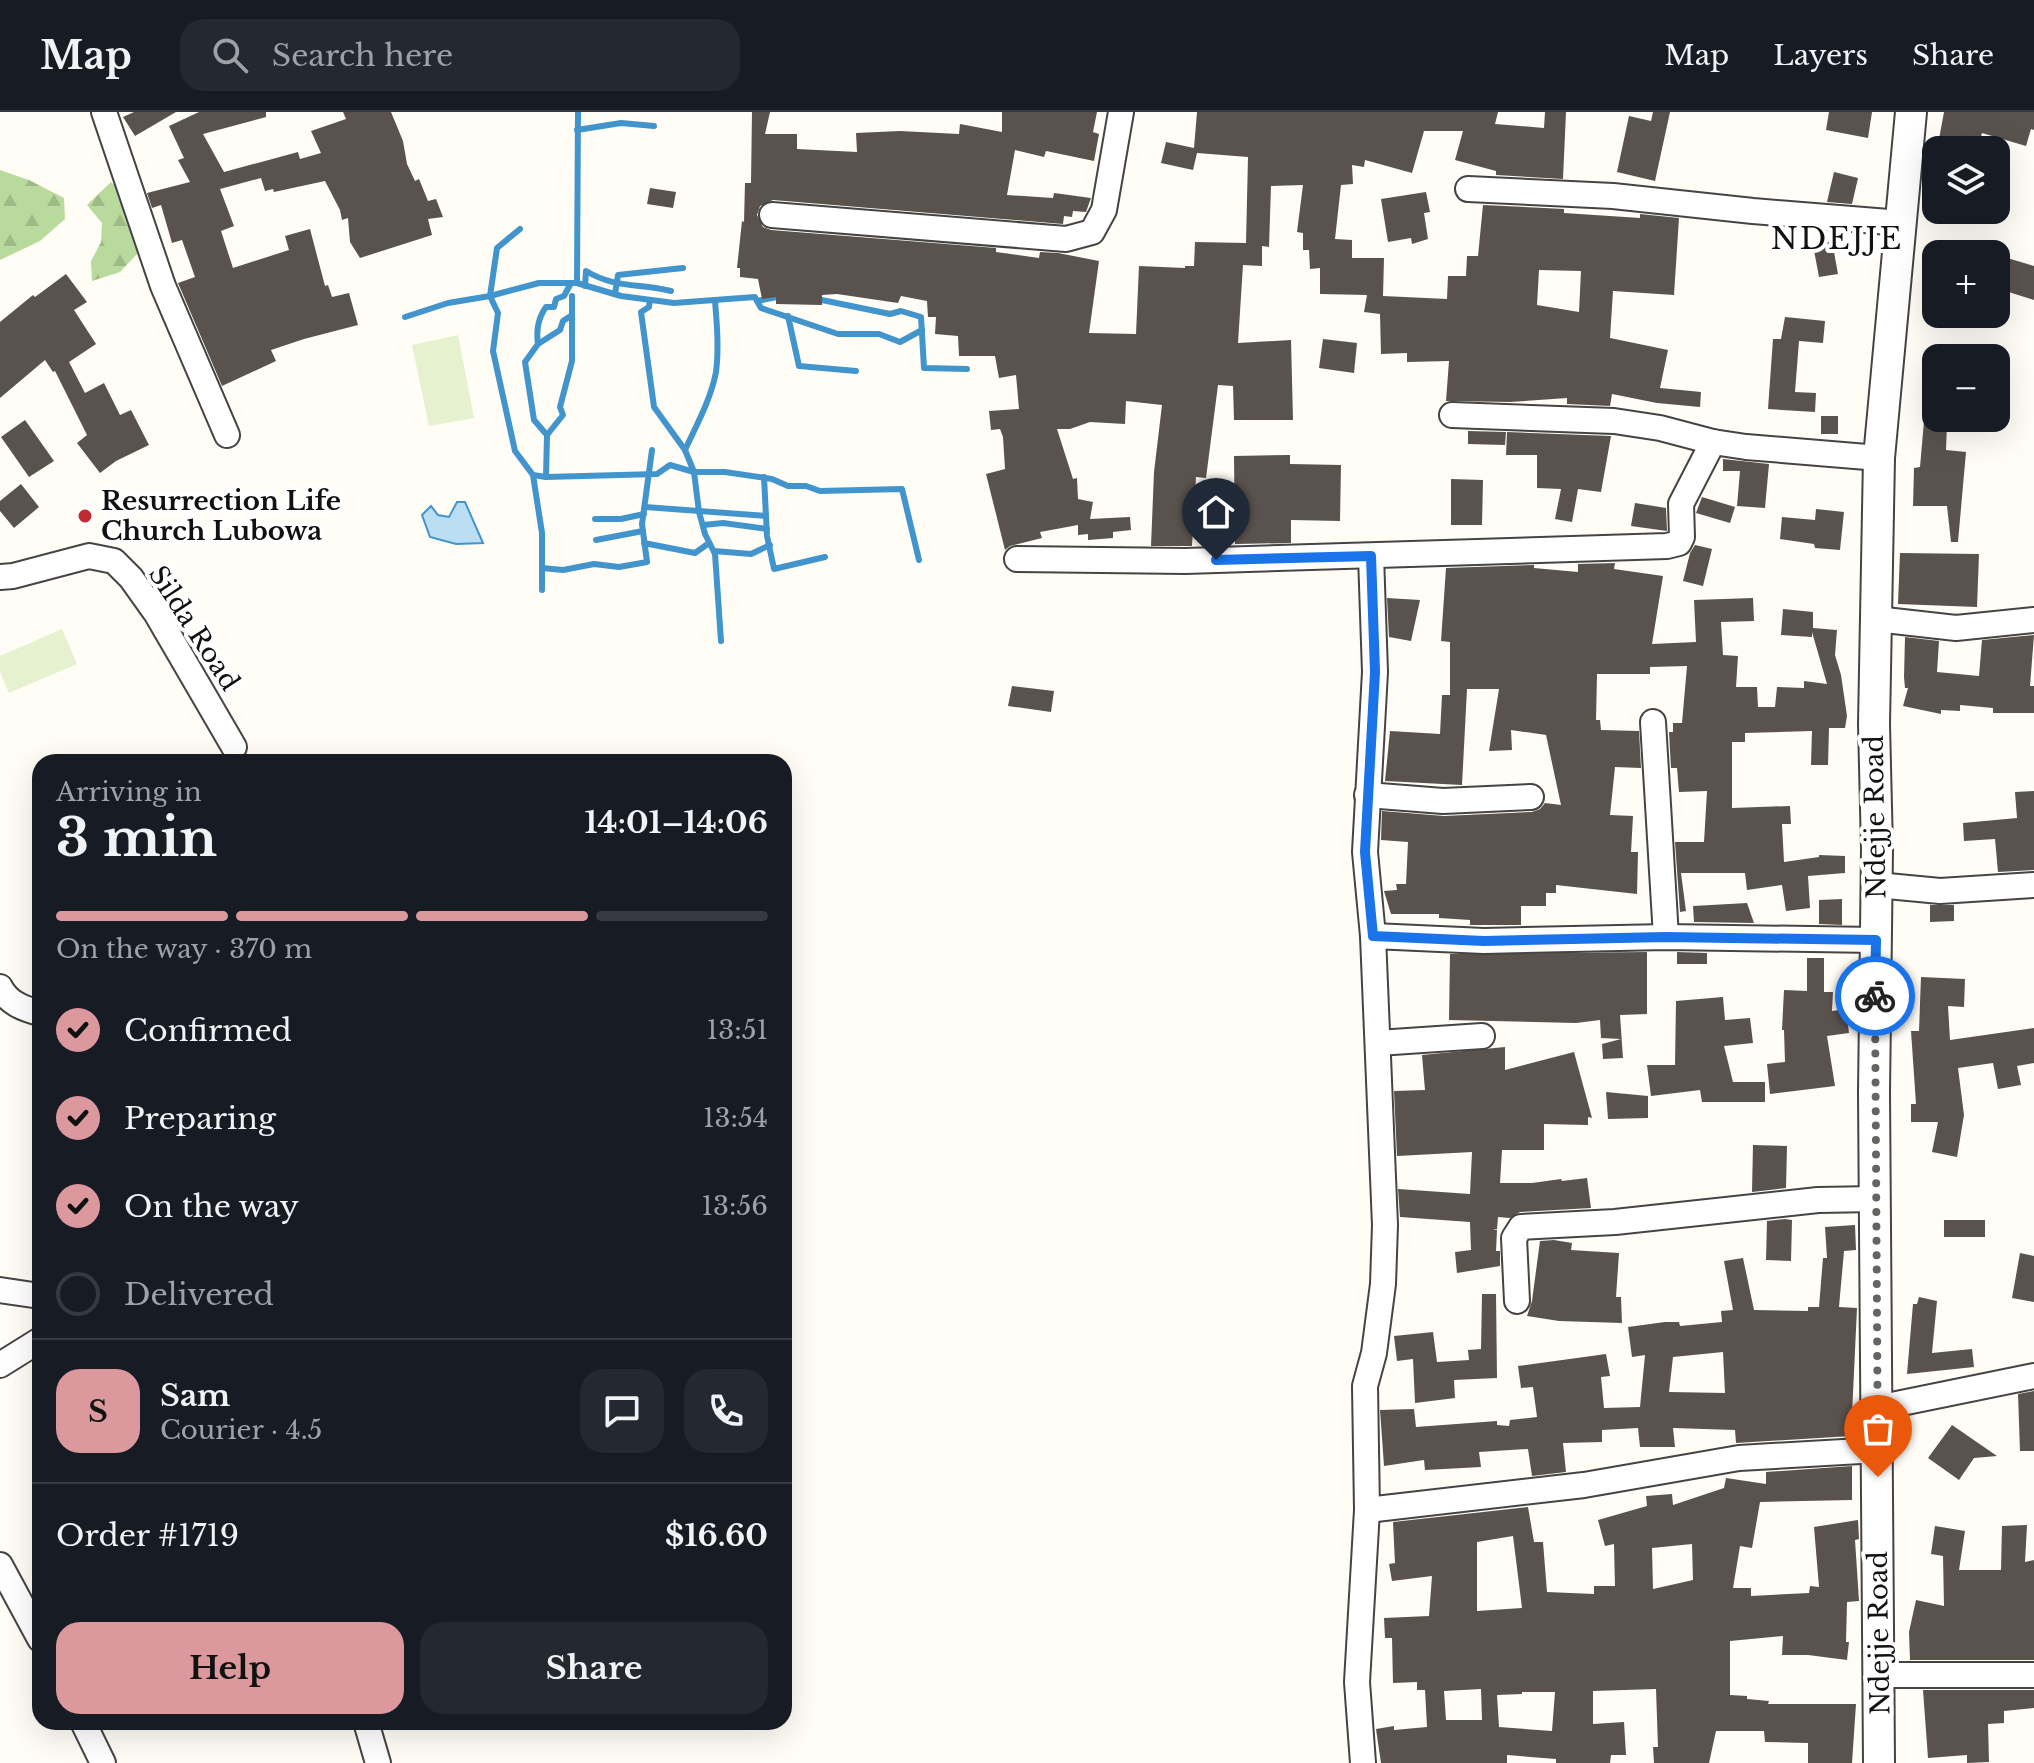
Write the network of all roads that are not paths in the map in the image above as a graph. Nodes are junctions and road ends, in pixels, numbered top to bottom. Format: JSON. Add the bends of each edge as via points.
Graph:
{"nodes":[{"id":1,"x":104,"y":112,"type":"edge"},
{"id":2,"x":1121,"y":112,"type":"edge"},
{"id":3,"x":1911,"y":112,"type":"edge"},
{"id":4,"x":1468,"y":189,"type":"dead end"},
{"id":5,"x":772,"y":215,"type":"dead end"},
{"id":6,"x":1901,"y":223,"type":"junction"},
{"id":7,"x":1452,"y":415,"type":"dead end"},
{"id":8,"x":227,"y":435,"type":"dead end"},
{"id":9,"x":1713,"y":442,"type":"junction"},
{"id":10,"x":1879,"y":458,"type":"junction"},
{"id":11,"x":1371,"y":556,"type":"junction"},
{"id":12,"x":1017,"y":559,"type":"dead end"},
{"id":13,"x":0,"y":577,"type":"edge"},
{"id":14,"x":1876,"y":619,"type":"junction"},
{"id":15,"x":2034,"y":620,"type":"edge"},
{"id":16,"x":1653,"y":722,"type":"dead end"},
{"id":17,"x":234,"y":747,"type":"dead end"},
{"id":18,"x":1367,"y":795,"type":"junction"},
{"id":19,"x":1531,"y":797,"type":"dead end"},
{"id":20,"x":1877,"y":885,"type":"junction"},
{"id":21,"x":2034,"y":885,"type":"edge"},
{"id":22,"x":1373,"y":936,"type":"junction"},
{"id":23,"x":1666,"y":937,"type":"junction"},
{"id":24,"x":1876,"y":940,"type":"junction"},
{"id":25,"x":0,"y":987,"type":"edge"},
{"id":26,"x":32,"y":1011,"type":"edge"},
{"id":27,"x":1482,"y":1036,"type":"dead end"},
{"id":28,"x":1378,"y":1043,"type":"junction"},
{"id":29,"x":1876,"y":1199,"type":"junction"},
{"id":30,"x":0,"y":1290,"type":"edge"},
{"id":31,"x":32,"y":1295,"type":"edge"},
{"id":32,"x":1517,"y":1301,"type":"dead end"},
{"id":33,"x":32,"y":1345,"type":"edge"},
{"id":34,"x":0,"y":1365,"type":"edge"},
{"id":35,"x":2034,"y":1376,"type":"edge"},
{"id":36,"x":1877,"y":1408,"type":"junction"},
{"id":37,"x":1878,"y":1450,"type":"junction"},
{"id":38,"x":1367,"y":1510,"type":"junction"},
{"id":39,"x":0,"y":1565,"type":"edge"},
{"id":40,"x":32,"y":1624,"type":"edge"},
{"id":41,"x":1879,"y":1675,"type":"junction"},
{"id":42,"x":2034,"y":1675,"type":"edge"},
{"id":43,"x":87,"y":1730,"type":"edge"},
{"id":44,"x":368,"y":1730,"type":"edge"},
{"id":45,"x":103,"y":1763,"type":"edge"},
{"id":46,"x":378,"y":1763,"type":"edge"},
{"id":47,"x":1363,"y":1763,"type":"edge"},
{"id":48,"x":1879,"y":1763,"type":"edge"}],
"edges":[{"from":1,"to":8,"type":"street","via":[[163,286]]},
{"from":2,"to":5,"type":"street","via":[[1104,210],[1092,232],[1066,239]]},
{"from":3,"to":6,"type":"street","name":"Ndejje Road"},
{"from":4,"to":6,"type":"street","via":[[1613,196]]},
{"from":6,"to":10,"type":"street","name":"Ndejje Road"},
{"from":7,"to":9,"type":"street","via":[[1614,421]]},
{"from":9,"to":10,"type":"street"},
{"from":9,"to":11,"type":"street","via":[[1681,504],[1679,543]]},
{"from":10,"to":14,"type":"street","name":"Ndejje Road"},
{"from":11,"to":12,"type":"street"},
{"from":11,"to":18,"type":"street","via":[[1375,672]]},
{"from":13,"to":17,"type":"street","name":"Silda Road","via":[[89,556],[114,561],[156,613]]},
{"from":14,"to":15,"type":"street","via":[[1956,628]]},
{"from":14,"to":20,"type":"street","name":"Ndejje Road"},
{"from":16,"to":23,"type":"street"},
{"from":18,"to":19,"type":"street","via":[[1443,801]]},
{"from":18,"to":22,"type":"street","via":[[1365,852]]},
{"from":20,"to":21,"type":"street","via":[[1940,891]]},
{"from":20,"to":24,"type":"street","name":"Ndejje Road"},
{"from":22,"to":23,"type":"street","via":[[1484,941]]},
{"from":22,"to":28,"type":"street"},
{"from":23,"to":24,"type":"street"},
{"from":24,"to":29,"type":"street","name":"Ndejje Road"},
{"from":25,"to":26,"type":"street","via":[[22,1009]]},
{"from":27,"to":28,"type":"street"},
{"from":28,"to":38,"type":"street","via":[[1385,1225],[1383,1284],[1365,1386]]},
{"from":29,"to":32,"type":"street","via":[[1521,1227],[1514,1238]]},
{"from":29,"to":36,"type":"street","name":"Ndejje Road"},
{"from":30,"to":31,"type":"street"},
{"from":33,"to":34,"type":"street"},
{"from":35,"to":36,"type":"street"},
{"from":36,"to":37,"type":"street","name":"Ndejje Road"},
{"from":37,"to":38,"type":"street","via":[[1739,1458],[1584,1485]]},
{"from":37,"to":41,"type":"street","name":"Ndejje Road"},
{"from":38,"to":47,"type":"street","via":[[1357,1682]]},
{"from":39,"to":40,"type":"street"},
{"from":41,"to":42,"type":"street"},
{"from":41,"to":48,"type":"street","name":"Ndejje Road"},
{"from":43,"to":45,"type":"street"},
{"from":44,"to":46,"type":"street"}]}
